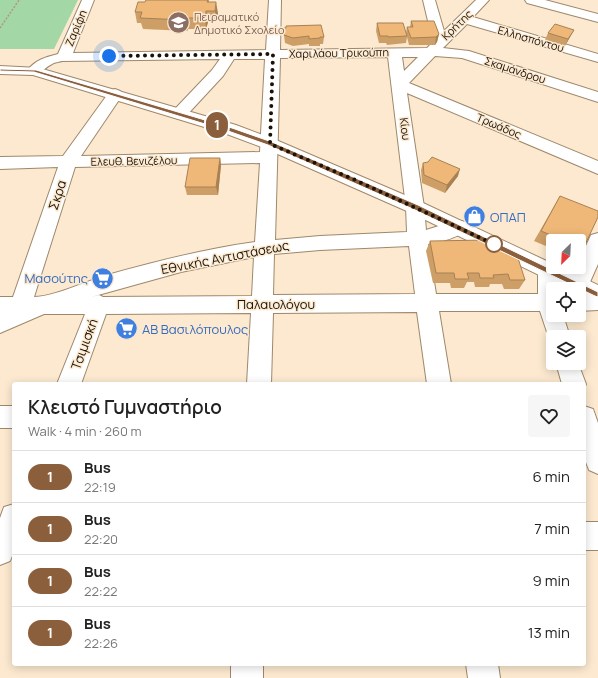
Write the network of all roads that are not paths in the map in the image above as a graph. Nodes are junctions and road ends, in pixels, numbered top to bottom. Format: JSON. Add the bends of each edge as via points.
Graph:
{"nodes":[{"id":1,"x":88,"y":0,"type":"edge"},
{"id":2,"x":275,"y":0,"type":"edge"},
{"id":3,"x":429,"y":0,"type":"edge"},
{"id":4,"x":483,"y":0,"type":"edge"},
{"id":5,"x":531,"y":0,"type":"edge"},
{"id":6,"x":598,"y":18,"type":"edge"},
{"id":7,"x":464,"y":19,"type":"junction"},
{"id":8,"x":436,"y":47,"type":"junction"},
{"id":9,"x":394,"y":52,"type":"junction"},
{"id":10,"x":230,"y":54,"type":"junction"},
{"id":11,"x":273,"y":54,"type":"junction"},
{"id":12,"x":64,"y":57,"type":"junction"},
{"id":13,"x":598,"y":58,"type":"edge"},
{"id":14,"x":0,"y":70,"type":"edge"},
{"id":15,"x":34,"y":71,"type":"junction"},
{"id":16,"x":399,"y":84,"type":"junction"},
{"id":17,"x":115,"y":94,"type":"junction"},
{"id":18,"x":598,"y":97,"type":"edge"},
{"id":19,"x":179,"y":114,"type":"junction"},
{"id":20,"x":269,"y":150,"type":"junction"},
{"id":21,"x":68,"y":162,"type":"junction"},
{"id":22,"x":0,"y":164,"type":"edge"},
{"id":23,"x":598,"y":168,"type":"edge"},
{"id":24,"x":415,"y":207,"type":"junction"},
{"id":25,"x":458,"y":227,"type":"junction"},
{"id":26,"x":417,"y":238,"type":"junction"},
{"id":27,"x":598,"y":240,"type":"edge"},
{"id":28,"x":265,"y":248,"type":"junction"},
{"id":29,"x":546,"y":268,"type":"edge"},
{"id":30,"x":554,"y":274,"type":"edge"},
{"id":31,"x":565,"y":282,"type":"edge"},
{"id":32,"x":583,"y":282,"type":"edge"},
{"id":33,"x":586,"y":293,"type":"edge"},
{"id":34,"x":598,"y":294,"type":"edge"},
{"id":35,"x":586,"y":296,"type":"edge"},
{"id":36,"x":598,"y":301,"type":"edge"},
{"id":37,"x":546,"y":302,"type":"edge"},
{"id":38,"x":427,"y":303,"type":"junction"},
{"id":39,"x":99,"y":304,"type":"junction"},
{"id":40,"x":262,"y":304,"type":"junction"},
{"id":41,"x":0,"y":306,"type":"edge"},
{"id":42,"x":30,"y":306,"type":"junction"},
{"id":43,"x":0,"y":324,"type":"edge"},
{"id":44,"x":569,"y":370,"type":"edge"},
{"id":45,"x":70,"y":382,"type":"edge"},
{"id":46,"x":259,"y":382,"type":"edge"},
{"id":47,"x":439,"y":382,"type":"edge"},
{"id":48,"x":573,"y":382,"type":"edge"},
{"id":49,"x":0,"y":416,"type":"edge"},
{"id":50,"x":12,"y":417,"type":"edge"},
{"id":51,"x":586,"y":423,"type":"edge"},
{"id":52,"x":598,"y":461,"type":"edge"},
{"id":53,"x":586,"y":536,"type":"edge"},
{"id":54,"x":598,"y":536,"type":"edge"},
{"id":55,"x":247,"y":666,"type":"edge"},
{"id":56,"x":482,"y":666,"type":"edge"},
{"id":57,"x":247,"y":678,"type":"edge"},
{"id":58,"x":484,"y":678,"type":"edge"}],
"edges":[{"from":1,"to":12,"type":"street","name":"Ζαρίφη"},
{"from":2,"to":11,"type":"street"},
{"from":3,"to":8,"type":"street"},
{"from":4,"to":7,"type":"street","name":"Κρήτης"},
{"from":5,"to":6,"type":"street"},
{"from":7,"to":8,"type":"street","name":"Κρήτης"},
{"from":7,"to":13,"type":"street","name":"Ελλησπόντου"},
{"from":8,"to":9,"type":"street","name":"Χαριλάου Τρικούπη"},
{"from":8,"to":16,"type":"street","name":"Κρήτης"},
{"from":8,"to":18,"type":"street","name":"Σκαμάνδρου"},
{"from":9,"to":11,"type":"street","name":"Χαριλάου Τρικούπη"},
{"from":9,"to":16,"type":"street","name":"Κίου"},
{"from":10,"to":11,"type":"street","name":"Χαριλάου Τρικούπη"},
{"from":10,"to":12,"type":"street","name":"Χαριλάου Τρικούπη"},
{"from":10,"to":19,"type":"street","via":[[218,73]]},
{"from":11,"to":20,"type":"street"},
{"from":12,"to":15,"type":"street","name":"Χαριλάου Τρικούπη","via":[[49,60]]},
{"from":14,"to":15,"type":"street"},
{"from":15,"to":17,"type":"street"},
{"from":16,"to":23,"type":"street","name":"Τρωάδος"},
{"from":16,"to":24,"type":"street","name":"Κίου"},
{"from":17,"to":19,"type":"street"},
{"from":17,"to":21,"type":"street","name":"Σκρα"},
{"from":19,"to":20,"type":"street"},
{"from":20,"to":21,"type":"street","name":"Ελευθ. Βενιζέλου"},
{"from":20,"to":24,"type":"street"},
{"from":20,"to":28,"type":"street"},
{"from":21,"to":22,"type":"street","name":"Ελευθ. Βενιζέλου"},
{"from":21,"to":42,"type":"street","name":"Σκρα"},
{"from":24,"to":25,"type":"street"},
{"from":24,"to":26,"type":"street","name":"Κίου"},
{"from":25,"to":26,"type":"street","name":"Εθνικής Αντιστάσεως"},
{"from":25,"to":29,"type":"street"},
{"from":26,"to":28,"type":"street","name":"Εθνικής Αντιστάσεως","via":[[310,243]]},
{"from":26,"to":38,"type":"street","name":"Κίου"},
{"from":27,"to":32,"type":"street"},
{"from":28,"to":40,"type":"street"},
{"from":28,"to":42,"type":"street","name":"Εθνικής Αντιστάσεως","via":[[121,279]]},
{"from":30,"to":31,"type":"street"},
{"from":33,"to":34,"type":"street"},
{"from":35,"to":36,"type":"street"},
{"from":37,"to":38,"type":"street","name":"Παλαιολόγου"},
{"from":38,"to":40,"type":"street","name":"Παλαιολόγου"},
{"from":38,"to":47,"type":"street","name":"Κίου"},
{"from":39,"to":40,"type":"street","name":"Παλαιολόγου"},
{"from":39,"to":42,"type":"street","name":"Παλαιολόγου"},
{"from":39,"to":45,"type":"street","name":"Τσιμισκή"},
{"from":40,"to":46,"type":"street"},
{"from":41,"to":42,"type":"street","name":"Παλαιολόγου"},
{"from":42,"to":43,"type":"street","name":"Εθνικής Αντιστάσεως"},
{"from":44,"to":48,"type":"street"},
{"from":49,"to":50,"type":"street"},
{"from":51,"to":52,"type":"street"},
{"from":53,"to":54,"type":"street"},
{"from":55,"to":57,"type":"street"},
{"from":56,"to":58,"type":"street"}]}
